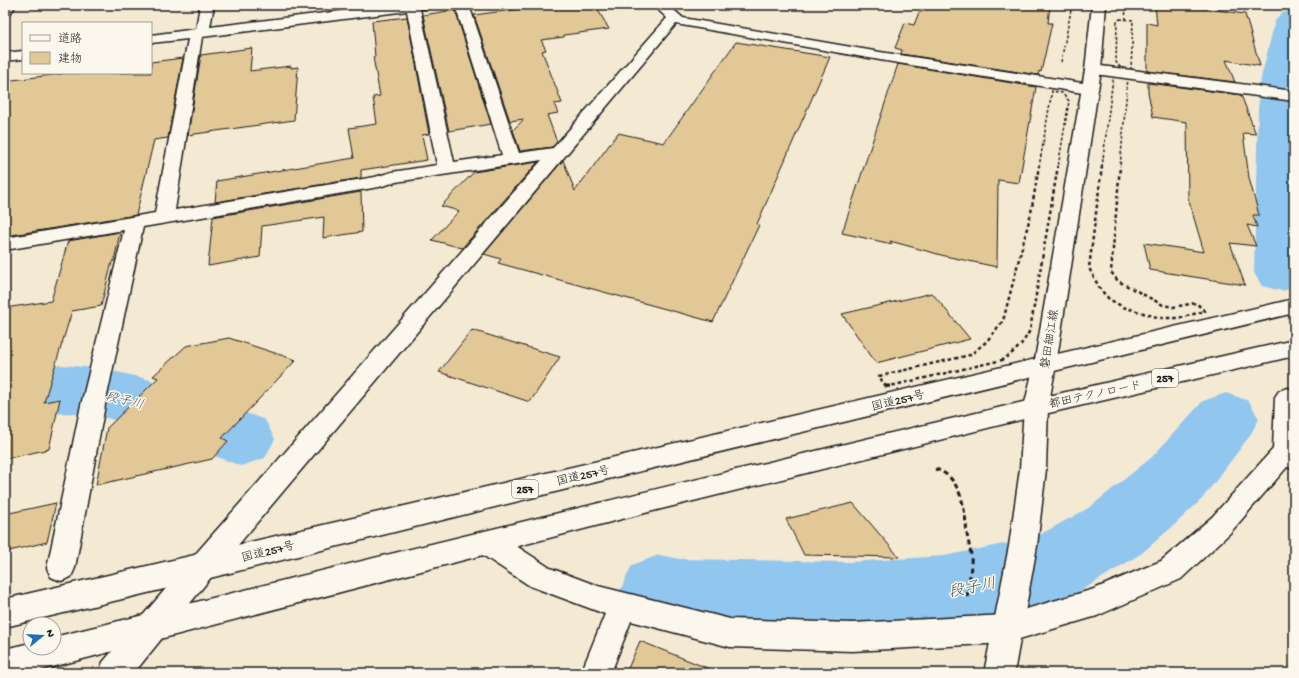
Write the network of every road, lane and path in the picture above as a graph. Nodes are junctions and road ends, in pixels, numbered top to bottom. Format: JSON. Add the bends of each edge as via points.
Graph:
{"nodes":[{"id":1,"x":9,"y":5,"type":"edge"},
{"id":2,"x":207,"y":5,"type":"edge"},
{"id":3,"x":462,"y":5,"type":"edge"},
{"id":4,"x":1072,"y":5,"type":"edge"},
{"id":5,"x":1099,"y":5,"type":"edge"},
{"id":6,"x":1125,"y":5,"type":"edge"},
{"id":7,"x":417,"y":6,"type":"edge"},
{"id":8,"x":5,"y":11,"type":"edge"},
{"id":9,"x":667,"y":12,"type":"edge"},
{"id":10,"x":1126,"y":19,"type":"junction"},
{"id":11,"x":199,"y":33,"type":"junction"},
{"id":12,"x":152,"y":39,"type":"edge"},
{"id":13,"x":22,"y":55,"type":"edge"},
{"id":14,"x":5,"y":57,"type":"edge"},
{"id":15,"x":1128,"y":77,"type":"joint"},
{"id":16,"x":1091,"y":79,"type":"junction"},
{"id":17,"x":1057,"y":84,"type":"junction"},
{"id":18,"x":1293,"y":96,"type":"edge"},
{"id":19,"x":558,"y":152,"type":"junction"},
{"id":20,"x":512,"y":158,"type":"junction"},
{"id":21,"x":446,"y":168,"type":"junction"},
{"id":22,"x":164,"y":217,"type":"junction"},
{"id":23,"x":135,"y":222,"type":"junction"},
{"id":24,"x":5,"y":244,"type":"edge"},
{"id":25,"x":1294,"y":306,"type":"edge"},
{"id":26,"x":1294,"y":348,"type":"edge"},
{"id":27,"x":1045,"y":365,"type":"junction"},
{"id":28,"x":879,"y":376,"type":"joint"},
{"id":29,"x":1287,"y":397,"type":"dead end"},
{"id":30,"x":1036,"y":407,"type":"junction"},
{"id":31,"x":1289,"y":456,"type":"edge"},
{"id":32,"x":935,"y":469,"type":"dead end"},
{"id":33,"x":488,"y":543,"type":"junction"},
{"id":34,"x":202,"y":567,"type":"junction"},
{"id":35,"x":61,"y":568,"type":"dead end"},
{"id":36,"x":623,"y":605,"type":"junction"},
{"id":37,"x":966,"y":606,"type":"dead end"},
{"id":38,"x":5,"y":613,"type":"edge"},
{"id":39,"x":152,"y":627,"type":"junction"},
{"id":40,"x":1006,"y":629,"type":"junction"},
{"id":41,"x":5,"y":664,"type":"edge"},
{"id":42,"x":114,"y":673,"type":"edge"},
{"id":43,"x":596,"y":673,"type":"edge"},
{"id":44,"x":999,"y":673,"type":"edge"}],
"edges":[{"from":1,"to":8,"type":"main road"},
{"from":2,"to":11,"type":"main road"},
{"from":3,"to":20,"type":"main road"},
{"from":4,"to":17,"type":"path"},
{"from":5,"to":16,"type":"main road","name":"磐田細江線"},
{"from":6,"to":10,"type":"path"},
{"from":7,"to":11,"type":"main road"},
{"from":7,"to":21,"type":"main road"},
{"from":9,"to":17,"type":"main road","via":[[679,21]]},
{"from":9,"to":19,"type":"main road"},
{"from":10,"to":10,"type":"path","via":[[1133,20],[1131,71],[1117,65],[1116,62],[1117,22]]},
{"from":11,"to":12,"type":"main road"},
{"from":11,"to":22,"type":"main road"},
{"from":13,"to":14,"type":"main road"},
{"from":15,"to":15,"type":"path","via":[[1111,272],[1118,281],[1163,305],[1173,307],[1196,303],[1205,311],[1174,320],[1130,309],[1109,299],[1097,285],[1089,268],[1113,78]]},
{"from":16,"to":17,"type":"main road"},
{"from":16,"to":18,"type":"main road"},
{"from":16,"to":27,"type":"main road","name":"磐田細江線"},
{"from":19,"to":20,"type":"main road"},
{"from":19,"to":34,"type":"main road"},
{"from":20,"to":21,"type":"main road"},
{"from":21,"to":22,"type":"main road","via":[[392,176],[379,182]]},
{"from":22,"to":23,"type":"main road"},
{"from":23,"to":24,"type":"main road"},
{"from":23,"to":35,"type":"main road","via":[[93,405]]},
{"from":25,"to":27,"type":"main road","number":"257"},
{"from":26,"to":30,"type":"main road","name":"都田テクノロード","number":"257"},
{"from":27,"to":30,"type":"main road","name":"磐田細江線"},
{"from":27,"to":34,"type":"main road","name":"国道257号","number":"257"},
{"from":28,"to":28,"type":"path","via":[[886,387],[1002,360],[1017,351],[1025,342],[1030,330],[1069,101],[1062,93],[1052,91],[1031,213],[1003,321],[986,342],[970,355]]},
{"from":29,"to":31,"type":"main road"},
{"from":30,"to":33,"type":"main road","number":"257"},
{"from":30,"to":40,"type":"main road","name":"磐田細江線","via":[[1033,469],[1023,546]]},
{"from":31,"to":40,"type":"main road","via":[[1221,525],[1171,570],[1097,602]]},
{"from":32,"to":37,"type":"path","via":[[943,471],[958,486],[967,521],[966,534],[971,556]]},
{"from":33,"to":36,"type":"main road","via":[[540,577],[598,599]]},
{"from":33,"to":39,"type":"main road","number":"257"},
{"from":34,"to":38,"type":"main road","name":"国道257号","number":"257"},
{"from":34,"to":39,"type":"main road"},
{"from":36,"to":40,"type":"main road","via":[[730,633],[852,637]]},
{"from":36,"to":43,"type":"main road"},
{"from":39,"to":41,"type":"main road","number":"257"},
{"from":39,"to":42,"type":"main road"},
{"from":40,"to":44,"type":"main road","name":"磐田細江線"}]}
